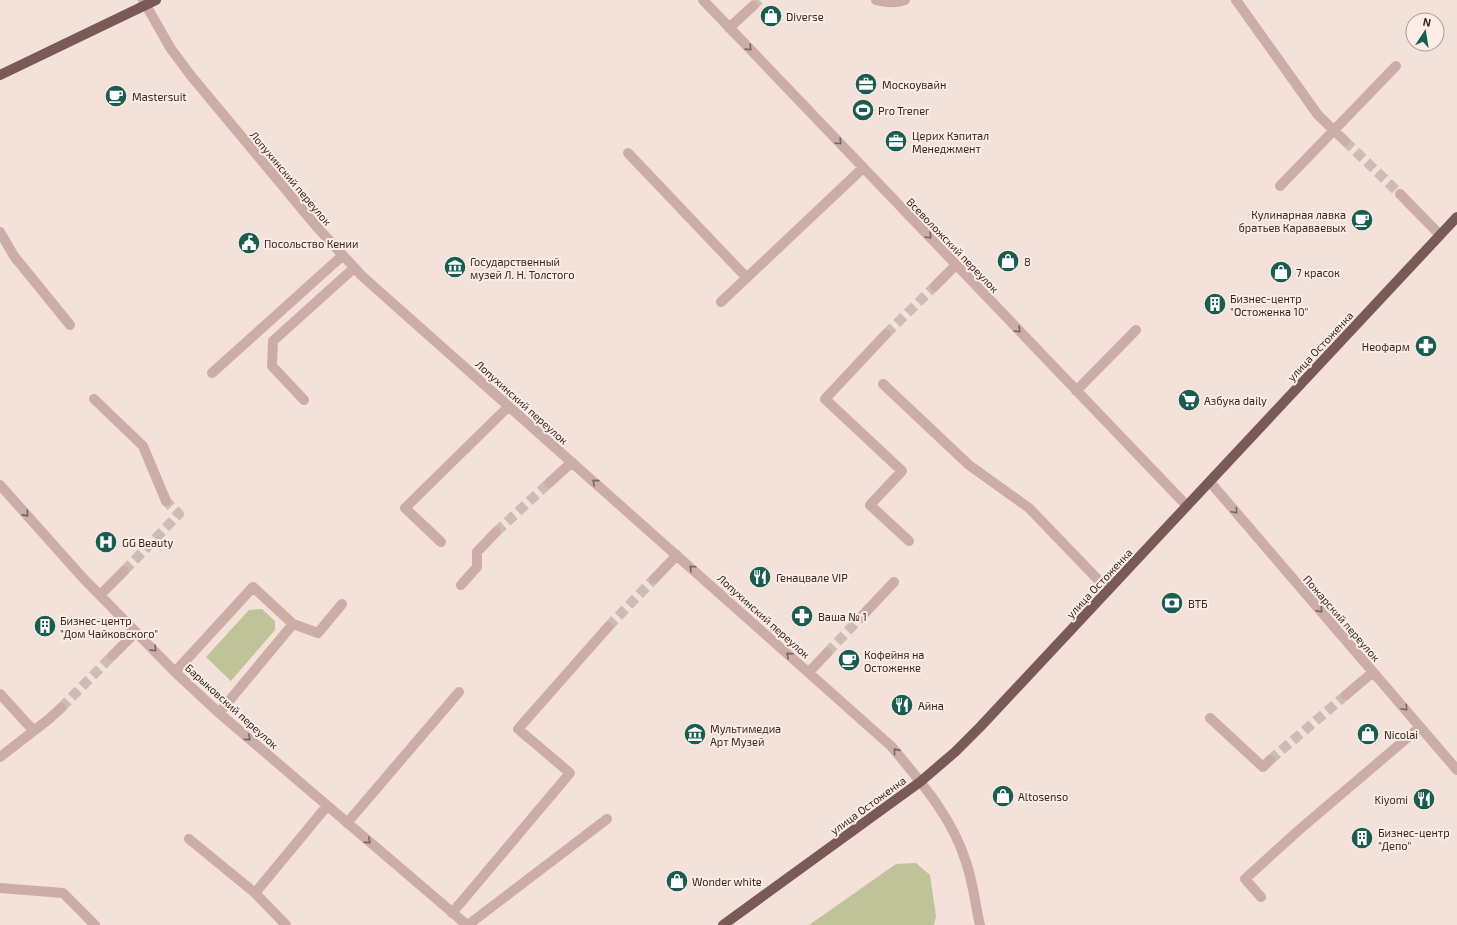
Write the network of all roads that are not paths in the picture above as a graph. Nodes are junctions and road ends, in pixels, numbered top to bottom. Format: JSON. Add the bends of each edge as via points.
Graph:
{"nodes":[{"id":1,"x":156,"y":0,"type":"edge"},
{"id":2,"x":703,"y":0,"type":"edge"},
{"id":3,"x":876,"y":0,"type":"edge"},
{"id":4,"x":905,"y":0,"type":"edge"},
{"id":5,"x":1236,"y":0,"type":"edge"},
{"id":6,"x":145,"y":2,"type":"edge"},
{"id":7,"x":753,"y":6,"type":"tunnel mouth"},
{"id":8,"x":729,"y":28,"type":"junction"},
{"id":9,"x":1396,"y":66,"type":"dead end"},
{"id":10,"x":0,"y":75,"type":"edge"},
{"id":11,"x":1334,"y":130,"type":"junction"},
{"id":12,"x":1345,"y":141,"type":"tunnel mouth"},
{"id":13,"x":628,"y":153,"type":"dead end"},
{"id":14,"x":863,"y":168,"type":"junction"},
{"id":15,"x":1280,"y":186,"type":"dead end"},
{"id":16,"x":1400,"y":194,"type":"tunnel mouth"},
{"id":17,"x":1457,"y":217,"type":"edge"},
{"id":18,"x":0,"y":232,"type":"edge"},
{"id":19,"x":1440,"y":235,"type":"junction"},
{"id":20,"x":342,"y":256,"type":"junction"},
{"id":21,"x":956,"y":265,"type":"junction"},
{"id":22,"x":354,"y":268,"type":"junction"},
{"id":23,"x":747,"y":278,"type":"junction"},
{"id":24,"x":935,"y":286,"type":"tunnel mouth"},
{"id":25,"x":721,"y":302,"type":"dead end"},
{"id":26,"x":70,"y":325,"type":"dead end"},
{"id":27,"x":1136,"y":330,"type":"dead end"},
{"id":28,"x":886,"y":334,"type":"tunnel mouth"},
{"id":29,"x":212,"y":373,"type":"dead end"},
{"id":30,"x":883,"y":384,"type":"dead end"},
{"id":31,"x":1076,"y":391,"type":"junction"},
{"id":32,"x":94,"y":399,"type":"dead end"},
{"id":33,"x":304,"y":400,"type":"dead end"},
{"id":34,"x":508,"y":406,"type":"junction"},
{"id":35,"x":572,"y":462,"type":"junction"},
{"id":36,"x":1210,"y":482,"type":"junction"},
{"id":37,"x":549,"y":483,"type":"tunnel mouth"},
{"id":38,"x":0,"y":485,"type":"edge"},
{"id":39,"x":166,"y":501,"type":"tunnel mouth"},
{"id":40,"x":1187,"y":506,"type":"junction"},
{"id":41,"x":496,"y":532,"type":"tunnel mouth"},
{"id":42,"x":909,"y":541,"type":"dead end"},
{"id":43,"x":442,"y":542,"type":"dead end"},
{"id":44,"x":677,"y":555,"type":"junction"},
{"id":45,"x":124,"y":571,"type":"tunnel mouth"},
{"id":46,"x":654,"y":579,"type":"tunnel mouth"},
{"id":47,"x":894,"y":582,"type":"dead end"},
{"id":48,"x":461,"y":585,"type":"dead end"},
{"id":49,"x":1108,"y":590,"type":"junction"},
{"id":50,"x":100,"y":595,"type":"junction"},
{"id":51,"x":342,"y":604,"type":"dead end"},
{"id":52,"x":861,"y":617,"type":"tunnel mouth"},
{"id":53,"x":293,"y":624,"type":"junction"},
{"id":54,"x":608,"y":627,"type":"tunnel mouth"},
{"id":55,"x":136,"y":632,"type":"junction"},
{"id":56,"x":827,"y":653,"type":"tunnel mouth"},
{"id":57,"x":112,"y":656,"type":"tunnel mouth"},
{"id":58,"x":176,"y":672,"type":"junction"},
{"id":59,"x":809,"y":672,"type":"junction"},
{"id":60,"x":1373,"y":672,"type":"junction"},
{"id":61,"x":458,"y":692,"type":"dead end"},
{"id":62,"x":0,"y":694,"type":"edge"},
{"id":63,"x":1346,"y":695,"type":"tunnel mouth"},
{"id":64,"x":61,"y":708,"type":"tunnel mouth"},
{"id":65,"x":219,"y":713,"type":"junction"},
{"id":66,"x":1210,"y":718,"type":"dead end"},
{"id":67,"x":1420,"y":727,"type":"junction"},
{"id":68,"x":33,"y":730,"type":"junction"},
{"id":69,"x":0,"y":757,"type":"edge"},
{"id":70,"x":1270,"y":760,"type":"tunnel mouth"},
{"id":71,"x":1457,"y":770,"type":"edge"},
{"id":72,"x":920,"y":782,"type":"junction"},
{"id":73,"x":327,"y":806,"type":"junction"},
{"id":74,"x":608,"y":819,"type":"dead end"},
{"id":75,"x":347,"y":823,"type":"junction"},
{"id":76,"x":189,"y":839,"type":"dead end"},
{"id":77,"x":0,"y":888,"type":"edge"},
{"id":78,"x":255,"y":893,"type":"junction"},
{"id":79,"x":1261,"y":897,"type":"dead end"},
{"id":80,"x":452,"y":913,"type":"junction"},
{"id":81,"x":95,"y":925,"type":"edge"},
{"id":82,"x":286,"y":925,"type":"edge"},
{"id":83,"x":467,"y":925,"type":"edge"},
{"id":84,"x":724,"y":925,"type":"edge"},
{"id":85,"x":980,"y":925,"type":"edge"}],
"edges":[{"from":1,"to":6,"type":"main road"},
{"from":2,"to":8,"type":"street","name":"Всеволожский переулок"},
{"from":3,"to":4,"type":"street"},
{"from":5,"to":11,"type":"street","via":[[1318,115]]},
{"from":6,"to":10,"type":"main road"},
{"from":6,"to":20,"type":"street","name":"Лопухинский переулок","via":[[171,49],[192,77]]},
{"from":7,"to":8,"type":"street"},
{"from":8,"to":14,"type":"street","name":"Всеволожский переулок","one_way":true},
{"from":9,"to":11,"type":"street"},
{"from":11,"to":12,"type":"street"},
{"from":11,"to":15,"type":"street"},
{"from":13,"to":23,"type":"street"},
{"from":14,"to":21,"type":"street","name":"Всеволожский переулок","one_way":true},
{"from":14,"to":23,"type":"street"},
{"from":16,"to":19,"type":"street"},
{"from":17,"to":19,"type":"main road","name":"улица Остоженка"},
{"from":18,"to":26,"type":"street","via":[[14,256]]},
{"from":19,"to":36,"type":"main road","name":"улица Остоженка"},
{"from":20,"to":22,"type":"street","name":"Лопухинский переулок"},
{"from":20,"to":29,"type":"street"},
{"from":21,"to":24,"type":"street"},
{"from":21,"to":31,"type":"street","name":"Всеволожский переулок","one_way":true},
{"from":22,"to":33,"type":"street","via":[[273,341],[272,366]]},
{"from":22,"to":34,"type":"street","name":"Лопухинский переулок"},
{"from":23,"to":25,"type":"street"},
{"from":27,"to":31,"type":"street"},
{"from":28,"to":42,"type":"street","via":[[825,399],[902,471],[870,505]]},
{"from":30,"to":49,"type":"street","via":[[969,465],[1029,508]]},
{"from":31,"to":40,"type":"street","name":"Всеволожский переулок"},
{"from":32,"to":39,"type":"street","via":[[143,446]]},
{"from":34,"to":35,"type":"street","name":"Лопухинский переулок"},
{"from":34,"to":43,"type":"street","via":[[405,508]]},
{"from":35,"to":37,"type":"street"},
{"from":44,"to":35,"type":"street","name":"Лопухинский переулок","one_way":true},
{"from":36,"to":40,"type":"main road","name":"улица Остоженка"},
{"from":36,"to":60,"type":"street","name":"Пожарский переулок","one_way":true},
{"from":38,"to":50,"type":"street","name":"Барыковский переулок","one_way":true},
{"from":40,"to":49,"type":"main road","name":"улица Остоженка"},
{"from":41,"to":48,"type":"street","via":[[477,552],[477,568]]},
{"from":44,"to":46,"type":"street"},
{"from":59,"to":44,"type":"street","name":"Лопухинский переулок","one_way":true},
{"from":45,"to":50,"type":"street"},
{"from":47,"to":52,"type":"street"},
{"from":49,"to":72,"type":"main road","name":"улица Остоженка","via":[[981,726]]},
{"from":50,"to":55,"type":"street","name":"Барыковский переулок"},
{"from":51,"to":53,"type":"street","via":[[318,633]]},
{"from":53,"to":58,"type":"street","via":[[253,587]]},
{"from":53,"to":65,"type":"street"},
{"from":54,"to":80,"type":"street","via":[[518,729],[570,773]]},
{"from":55,"to":57,"type":"street"},
{"from":55,"to":58,"type":"street","name":"Барыковский переулок","one_way":true},
{"from":56,"to":59,"type":"street"},
{"from":58,"to":65,"type":"street","name":"Барыковский переулок"},
{"from":72,"to":59,"type":"street","name":"Лопухинский переулок","one_way":true,"via":[[892,746]]},
{"from":60,"to":63,"type":"street"},
{"from":60,"to":67,"type":"street","name":"Пожарский переулок","one_way":true},
{"from":61,"to":75,"type":"street"},
{"from":62,"to":68,"type":"street"},
{"from":64,"to":68,"type":"street"},
{"from":65,"to":73,"type":"street","name":"Барыковский переулок","one_way":true},
{"from":66,"to":70,"type":"street","via":[[1263,767]]},
{"from":67,"to":71,"type":"street","name":"Пожарский переулок"},
{"from":67,"to":79,"type":"street","via":[[1245,879]]},
{"from":68,"to":69,"type":"street"},
{"from":72,"to":84,"type":"main road","name":"улица Остоженка"},
{"from":72,"to":85,"type":"street","name":"Лопухинский переулок","via":[[946,816],[961,849]]},
{"from":73,"to":75,"type":"street","name":"Барыковский переулок"},
{"from":73,"to":78,"type":"street"},
{"from":74,"to":83,"type":"street"},
{"from":75,"to":80,"type":"street","name":"Барыковский переулок","one_way":true},
{"from":76,"to":78,"type":"street"},
{"from":77,"to":81,"type":"street","via":[[63,893]]},
{"from":78,"to":82,"type":"street"},
{"from":80,"to":83,"type":"street","name":"Барыковский переулок"}]}
